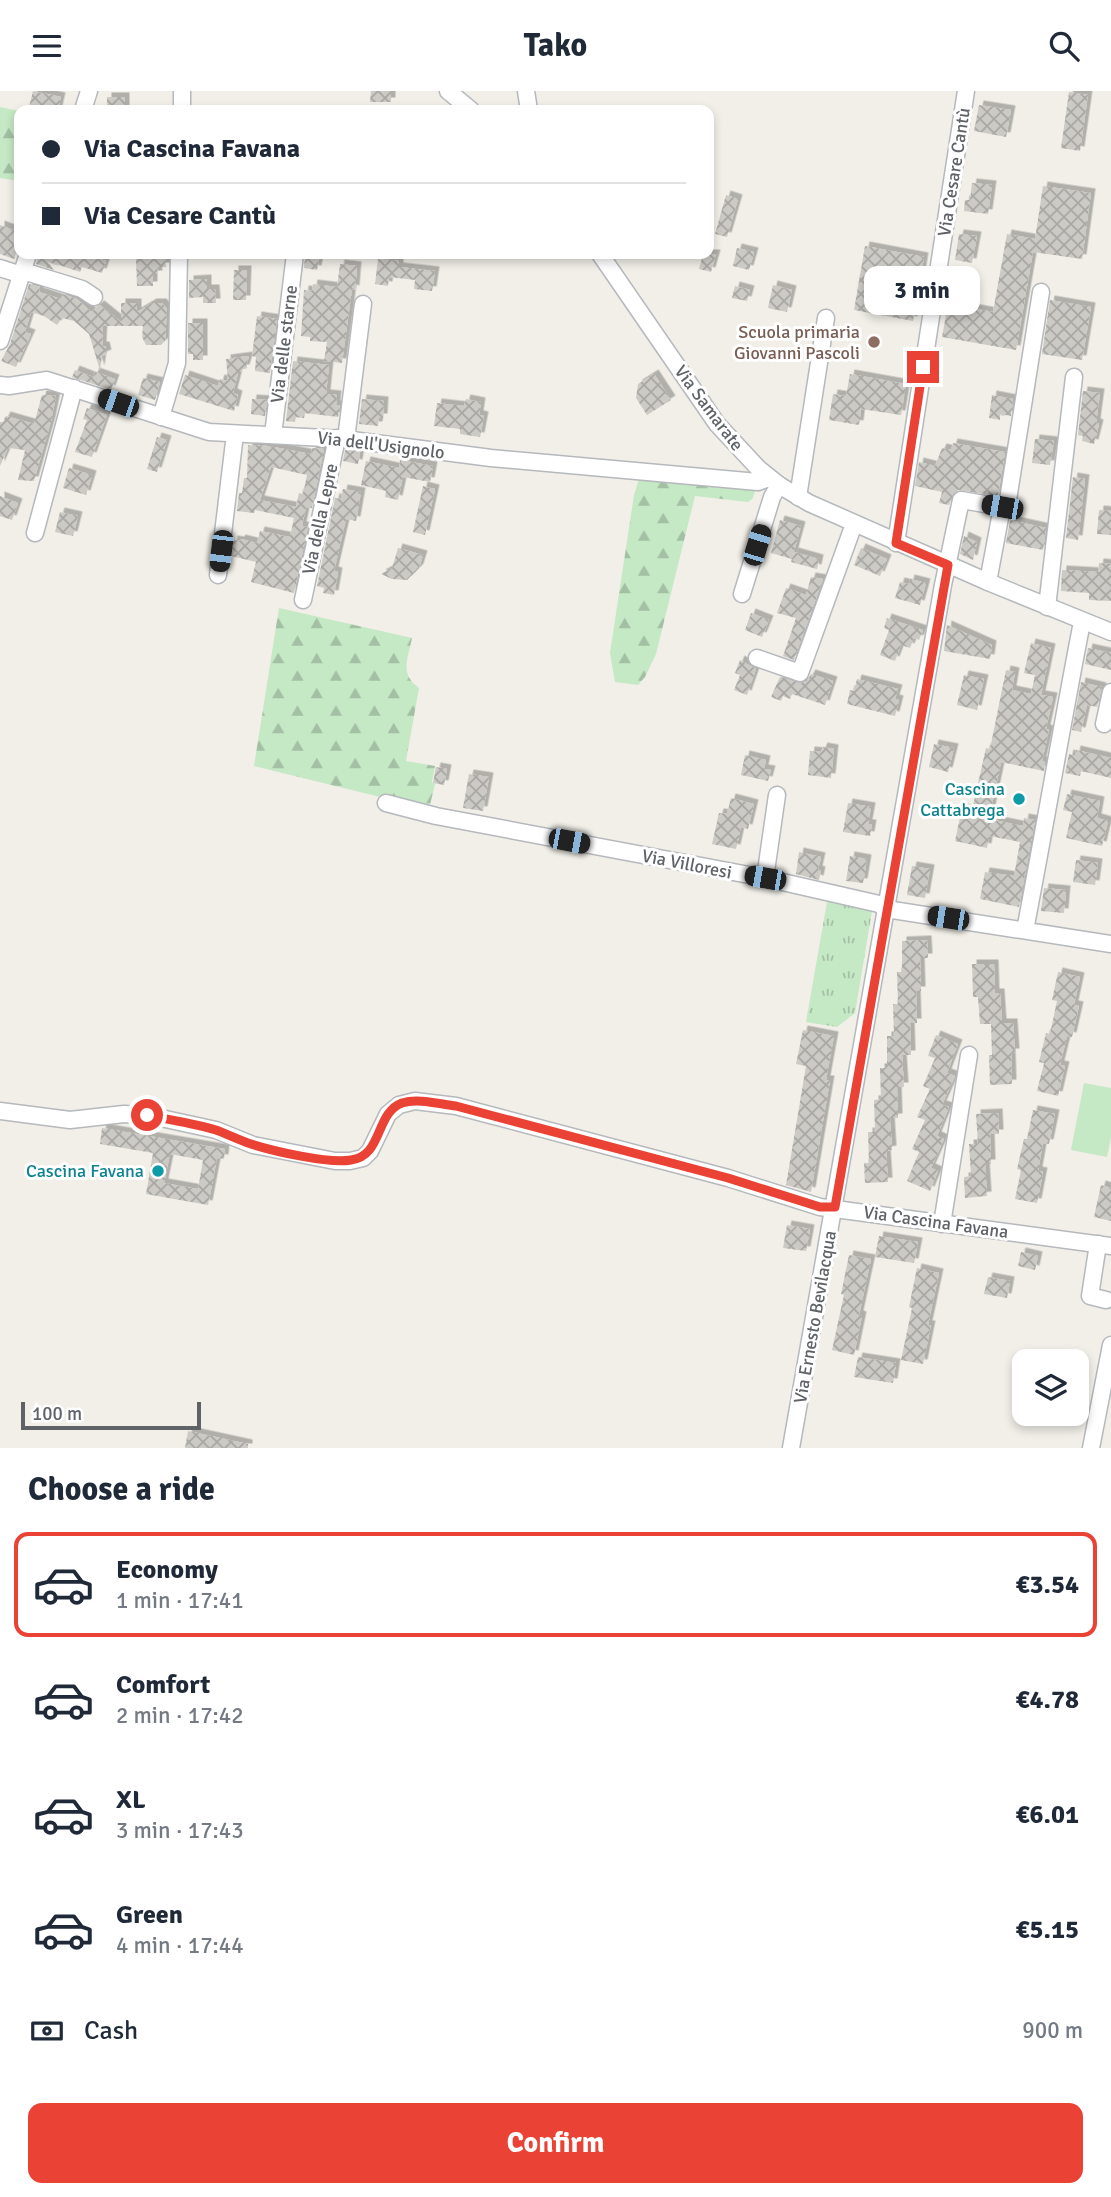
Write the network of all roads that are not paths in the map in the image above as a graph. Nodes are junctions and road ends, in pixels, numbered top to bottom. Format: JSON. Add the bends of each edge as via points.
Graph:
{"nodes":[{"id":1,"x":448,"y":91,"type":"edge"},
{"id":2,"x":965,"y":91,"type":"edge"},
{"id":3,"x":465,"y":105,"type":"edge"},
{"id":4,"x":26,"y":259,"type":"edge"},
{"id":5,"x":179,"y":259,"type":"edge"},
{"id":6,"x":294,"y":259,"type":"edge"},
{"id":7,"x":603,"y":259,"type":"edge"},
{"id":8,"x":0,"y":268,"type":"edge"},
{"id":9,"x":22,"y":273,"type":"junction"},
{"id":10,"x":1041,"y":292,"type":"dead end"},
{"id":11,"x":94,"y":297,"type":"dead end"},
{"id":12,"x":363,"y":304,"type":"dead end"},
{"id":13,"x":827,"y":317,"type":"dead end"},
{"id":14,"x":0,"y":341,"type":"edge"},
{"id":15,"x":1074,"y":377,"type":"dead end"},
{"id":16,"x":0,"y":384,"type":"edge"},
{"id":17,"x":74,"y":388,"type":"junction"},
{"id":18,"x":161,"y":417,"type":"junction"},
{"id":19,"x":235,"y":433,"type":"junction"},
{"id":20,"x":273,"y":435,"type":"junction"},
{"id":21,"x":342,"y":438,"type":"junction"},
{"id":22,"x":774,"y":482,"type":"junction"},
{"id":23,"x":798,"y":497,"type":"junction"},
{"id":24,"x":1002,"y":507,"type":"junction"},
{"id":25,"x":854,"y":524,"type":"junction"},
{"id":26,"x":35,"y":533,"type":"dead end"},
{"id":27,"x":896,"y":543,"type":"junction"},
{"id":28,"x":948,"y":565,"type":"junction"},
{"id":29,"x":218,"y":575,"type":"dead end"},
{"id":30,"x":988,"y":582,"type":"junction"},
{"id":31,"x":742,"y":594,"type":"dead end"},
{"id":32,"x":303,"y":600,"type":"dead end"},
{"id":33,"x":1047,"y":607,"type":"junction"},
{"id":34,"x":1082,"y":622,"type":"junction"},
{"id":35,"x":1111,"y":632,"type":"edge"},
{"id":36,"x":757,"y":658,"type":"dead end"},
{"id":37,"x":1111,"y":692,"type":"edge"},
{"id":38,"x":1104,"y":724,"type":"dead end"},
{"id":39,"x":777,"y":795,"type":"dead end"},
{"id":40,"x":386,"y":803,"type":"dead end"},
{"id":41,"x":765,"y":878,"type":"junction"},
{"id":42,"x":886,"y":909,"type":"junction"},
{"id":43,"x":1025,"y":930,"type":"junction"},
{"id":44,"x":1111,"y":944,"type":"edge"},
{"id":45,"x":969,"y":1055,"type":"dead end"},
{"id":46,"x":0,"y":1111,"type":"edge"},
{"id":47,"x":835,"y":1207,"type":"junction"},
{"id":48,"x":942,"y":1224,"type":"junction"},
{"id":49,"x":1097,"y":1244,"type":"edge"},
{"id":50,"x":1106,"y":1300,"type":"dead end"},
{"id":51,"x":1111,"y":1345,"type":"edge"},
{"id":52,"x":791,"y":1448,"type":"edge"},
{"id":53,"x":1091,"y":1448,"type":"edge"}],
"edges":[{"from":1,"to":3,"type":"street"},
{"from":2,"to":27,"type":"street","name":"Via Cesare Cantù"},
{"from":4,"to":9,"type":"street"},
{"from":5,"to":18,"type":"street","via":[[177,363]]},
{"from":6,"to":20,"type":"street","name":"Via delle starne"},
{"from":7,"to":22,"type":"street","name":"Via Samarate","via":[[710,415]]},
{"from":8,"to":9,"type":"street"},
{"from":9,"to":11,"type":"street","via":[[82,289]]},
{"from":9,"to":14,"type":"street"},
{"from":10,"to":24,"type":"street","via":[[1007,506]]},
{"from":12,"to":21,"type":"street","name":"Via della Lepre"},
{"from":13,"to":23,"type":"street"},
{"from":15,"to":33,"type":"street"},
{"from":16,"to":17,"type":"street","name":"Via dell'Usignolo","via":[[43,380]]},
{"from":17,"to":18,"type":"street","name":"Via dell'Usignolo"},
{"from":17,"to":26,"type":"street"},
{"from":18,"to":19,"type":"street","name":"Via dell'Usignolo","via":[[203,430]]},
{"from":19,"to":20,"type":"street","name":"Via dell'Usignolo"},
{"from":19,"to":29,"type":"street"},
{"from":20,"to":21,"type":"street","name":"Via dell'Usignolo"},
{"from":21,"to":22,"type":"street","name":"Via dell'Usignolo","via":[[491,458]]},
{"from":21,"to":32,"type":"street","name":"Via della Lepre"},
{"from":22,"to":23,"type":"street","name":"Via Samarate"},
{"from":22,"to":31,"type":"street"},
{"from":23,"to":25,"type":"street","name":"Via Samarate"},
{"from":24,"to":28,"type":"street","name":"Via Ernesto Bevilacqua","via":[[961,500]]},
{"from":24,"to":30,"type":"street"},
{"from":25,"to":27,"type":"street","name":"Via Samarate"},
{"from":25,"to":36,"type":"street","via":[[800,673]]},
{"from":27,"to":28,"type":"street","name":"Via Samarate"},
{"from":28,"to":30,"type":"street","name":"Via Samarate"},
{"from":28,"to":42,"type":"street","name":"Via Ernesto Bevilacqua"},
{"from":30,"to":33,"type":"street","name":"Via Samarate"},
{"from":33,"to":34,"type":"street","name":"Via Samarate"},
{"from":34,"to":35,"type":"street","name":"Via Samarate"},
{"from":34,"to":43,"type":"street"},
{"from":37,"to":38,"type":"street"},
{"from":39,"to":41,"type":"street"},
{"from":40,"to":41,"type":"street","name":"Via Villoresi"},
{"from":41,"to":42,"type":"street","name":"Via Villoresi"},
{"from":42,"to":43,"type":"street","name":"Via Villoresi"},
{"from":42,"to":47,"type":"street","name":"Via Ernesto Bevilacqua"},
{"from":43,"to":44,"type":"street","name":"Via Villoresi"},
{"from":45,"to":48,"type":"street"},
{"from":46,"to":47,"type":"street","name":"Via Cascina Favana","via":[[71,1120],[147,1115],[216,1130],[254,1145],[350,1161],[370,1151],[394,1108],[431,1103],[728,1178],[820,1207]]},
{"from":47,"to":48,"type":"street","name":"Via Cascina Favana"},
{"from":47,"to":52,"type":"street","name":"Via Ernesto Bevilacqua"},
{"from":48,"to":49,"type":"street","name":"Via Cascina Favana"},
{"from":49,"to":50,"type":"street","via":[[1090,1296]]},
{"from":51,"to":53,"type":"street"}]}
